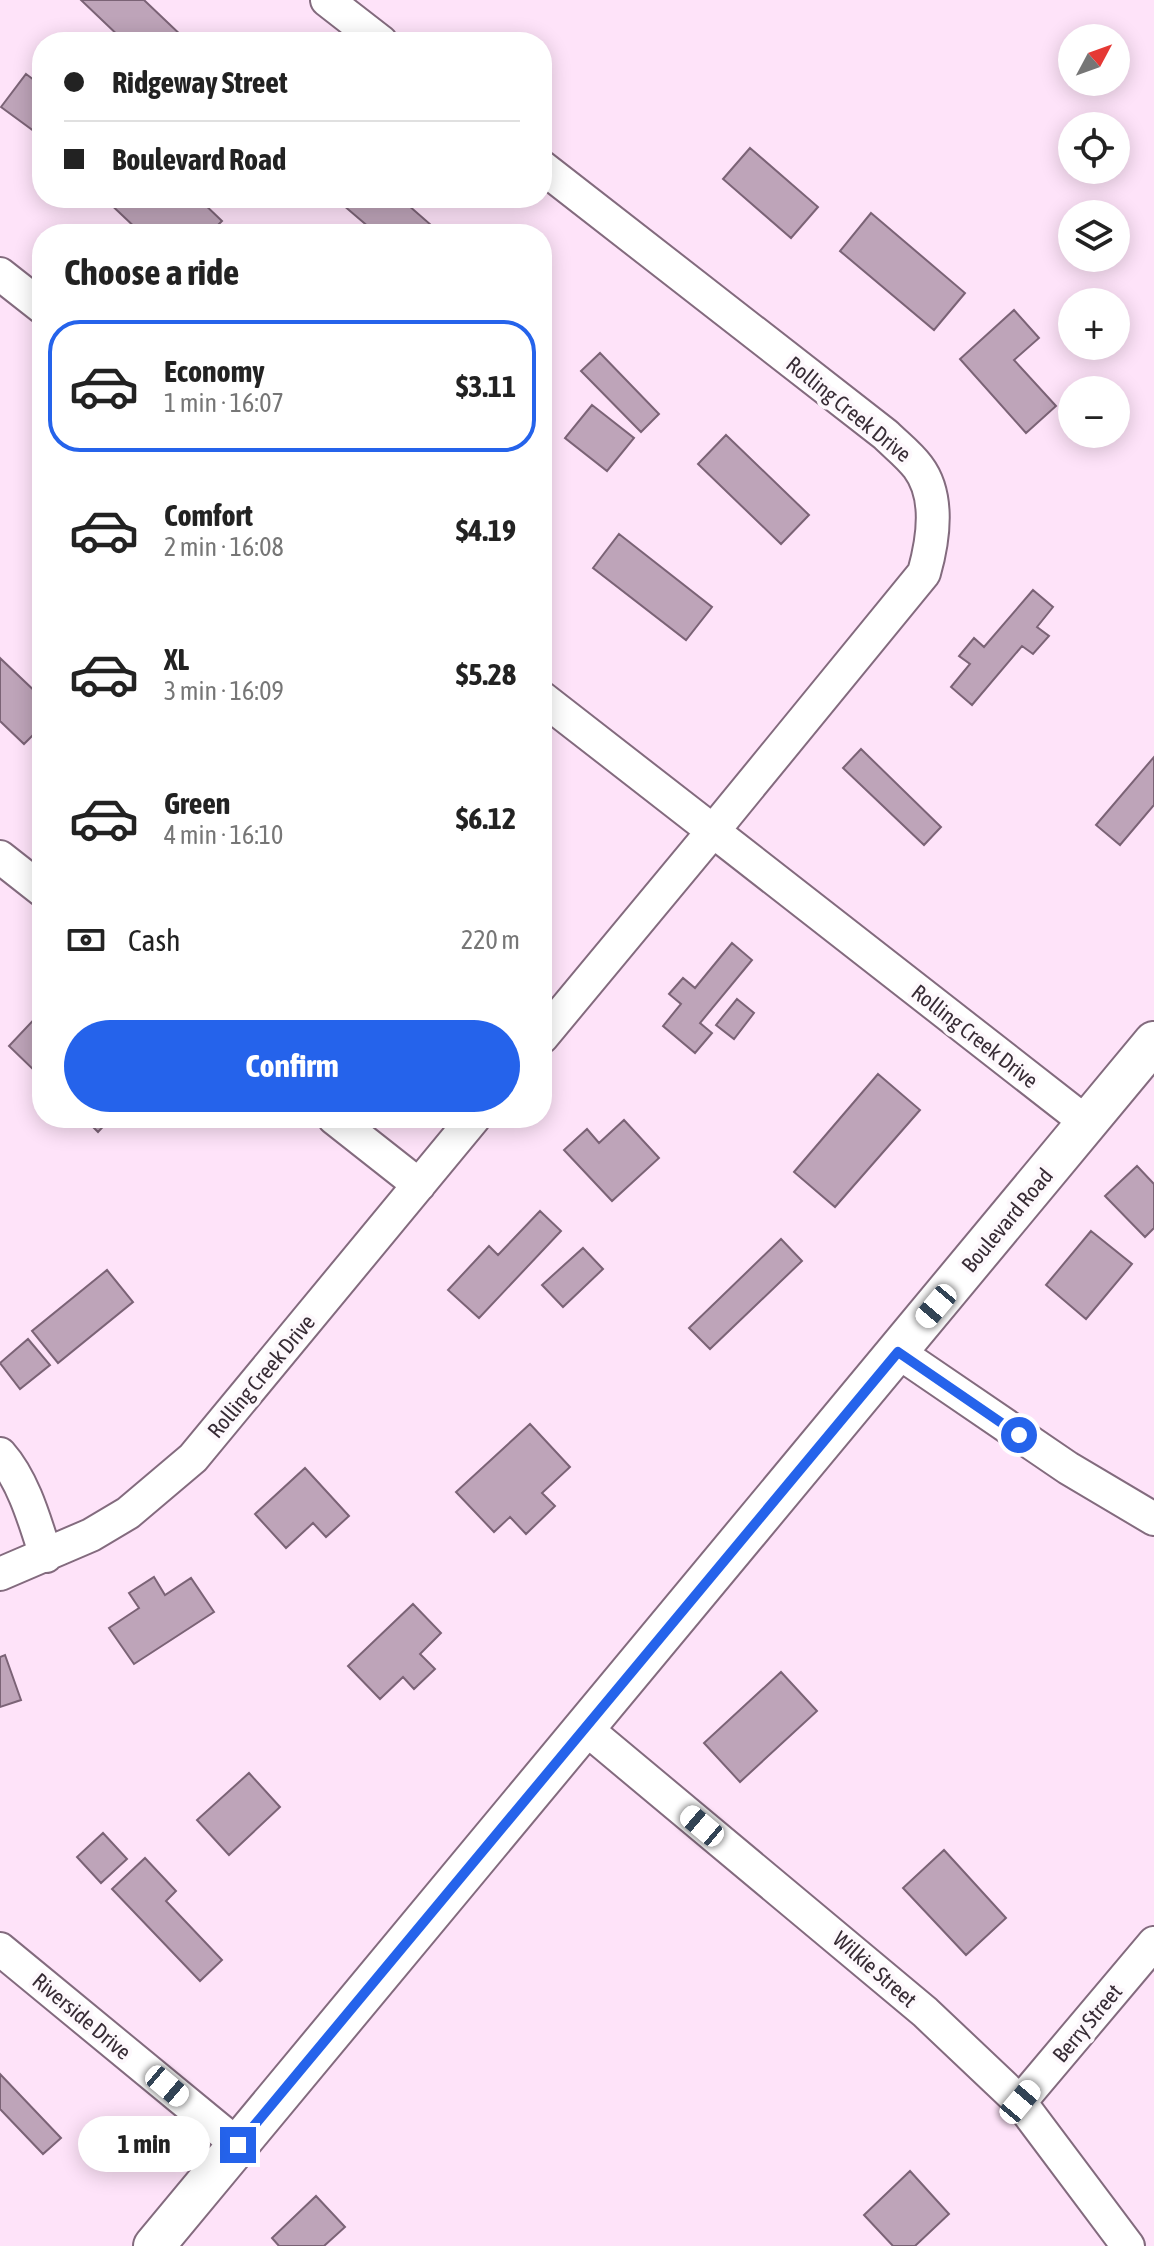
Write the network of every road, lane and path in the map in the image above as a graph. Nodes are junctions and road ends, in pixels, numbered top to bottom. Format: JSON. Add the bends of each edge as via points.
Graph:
{"nodes":[{"id":1,"x":327,"y":0,"type":"edge"},
{"id":2,"x":368,"y":32,"type":"edge"},
{"id":3,"x":552,"y":175,"type":"edge"},
{"id":4,"x":0,"y":274,"type":"edge"},
{"id":5,"x":32,"y":299,"type":"edge"},
{"id":6,"x":552,"y":706,"type":"edge"},
{"id":7,"x":713,"y":831,"type":"junction"},
{"id":8,"x":0,"y":857,"type":"edge"},
{"id":9,"x":32,"y":882,"type":"edge"},
{"id":10,"x":552,"y":1025,"type":"edge"},
{"id":11,"x":1154,"y":1042,"type":"edge"},
{"id":12,"x":1087,"y":1123,"type":"junction"},
{"id":13,"x":347,"y":1128,"type":"edge"},
{"id":14,"x":466,"y":1128,"type":"edge"},
{"id":15,"x":419,"y":1185,"type":"junction"},
{"id":16,"x":898,"y":1352,"type":"junction"},
{"id":17,"x":0,"y":1454,"type":"edge"},
{"id":18,"x":1154,"y":1519,"type":"edge"},
{"id":19,"x":46,"y":1556,"type":"junction"},
{"id":20,"x":0,"y":1574,"type":"edge"},
{"id":21,"x":585,"y":1728,"type":"junction"},
{"id":22,"x":1154,"y":1943,"type":"edge"},
{"id":23,"x":0,"y":1949,"type":"edge"},
{"id":24,"x":1020,"y":2102,"type":"junction"},
{"id":25,"x":238,"y":2145,"type":"junction"},
{"id":26,"x":154,"y":2246,"type":"edge"},
{"id":27,"x":1128,"y":2246,"type":"edge"}],
"edges":[{"from":1,"to":2,"type":"street"},
{"from":3,"to":7,"type":"street","name":"Rolling Creek Drive","via":[[886,435],[918,466],[929,485],[931,548],[924,573]]},
{"from":4,"to":5,"type":"street"},
{"from":6,"to":7,"type":"street","name":"Rolling Creek Drive"},
{"from":7,"to":10,"type":"street","name":"Rolling Creek Drive"},
{"from":7,"to":12,"type":"street","name":"Rolling Creek Drive"},
{"from":8,"to":9,"type":"street"},
{"from":11,"to":12,"type":"street","name":"Boulevard Road"},
{"from":12,"to":16,"type":"street","name":"Boulevard Road"},
{"from":13,"to":15,"type":"street"},
{"from":14,"to":15,"type":"street","name":"Rolling Creek Drive"},
{"from":15,"to":19,"type":"street","name":"Rolling Creek Drive","via":[[193,1458],[128,1513]]},
{"from":16,"to":18,"type":"street","via":[[1068,1468]]},
{"from":16,"to":21,"type":"street","name":"Boulevard Road"},
{"from":17,"to":19,"type":"street","via":[[31,1510]]},
{"from":19,"to":20,"type":"street","name":"Rolling Creek Drive"},
{"from":21,"to":24,"type":"street","name":"Wilkie Street","via":[[925,2012]]},
{"from":21,"to":25,"type":"street","name":"Boulevard Road"},
{"from":22,"to":24,"type":"street","name":"Berry Street"},
{"from":23,"to":25,"type":"street","name":"Riverside Drive"},
{"from":24,"to":27,"type":"street","name":"Wilkie Street"},
{"from":25,"to":26,"type":"street","name":"Boulevard Road"}]}
